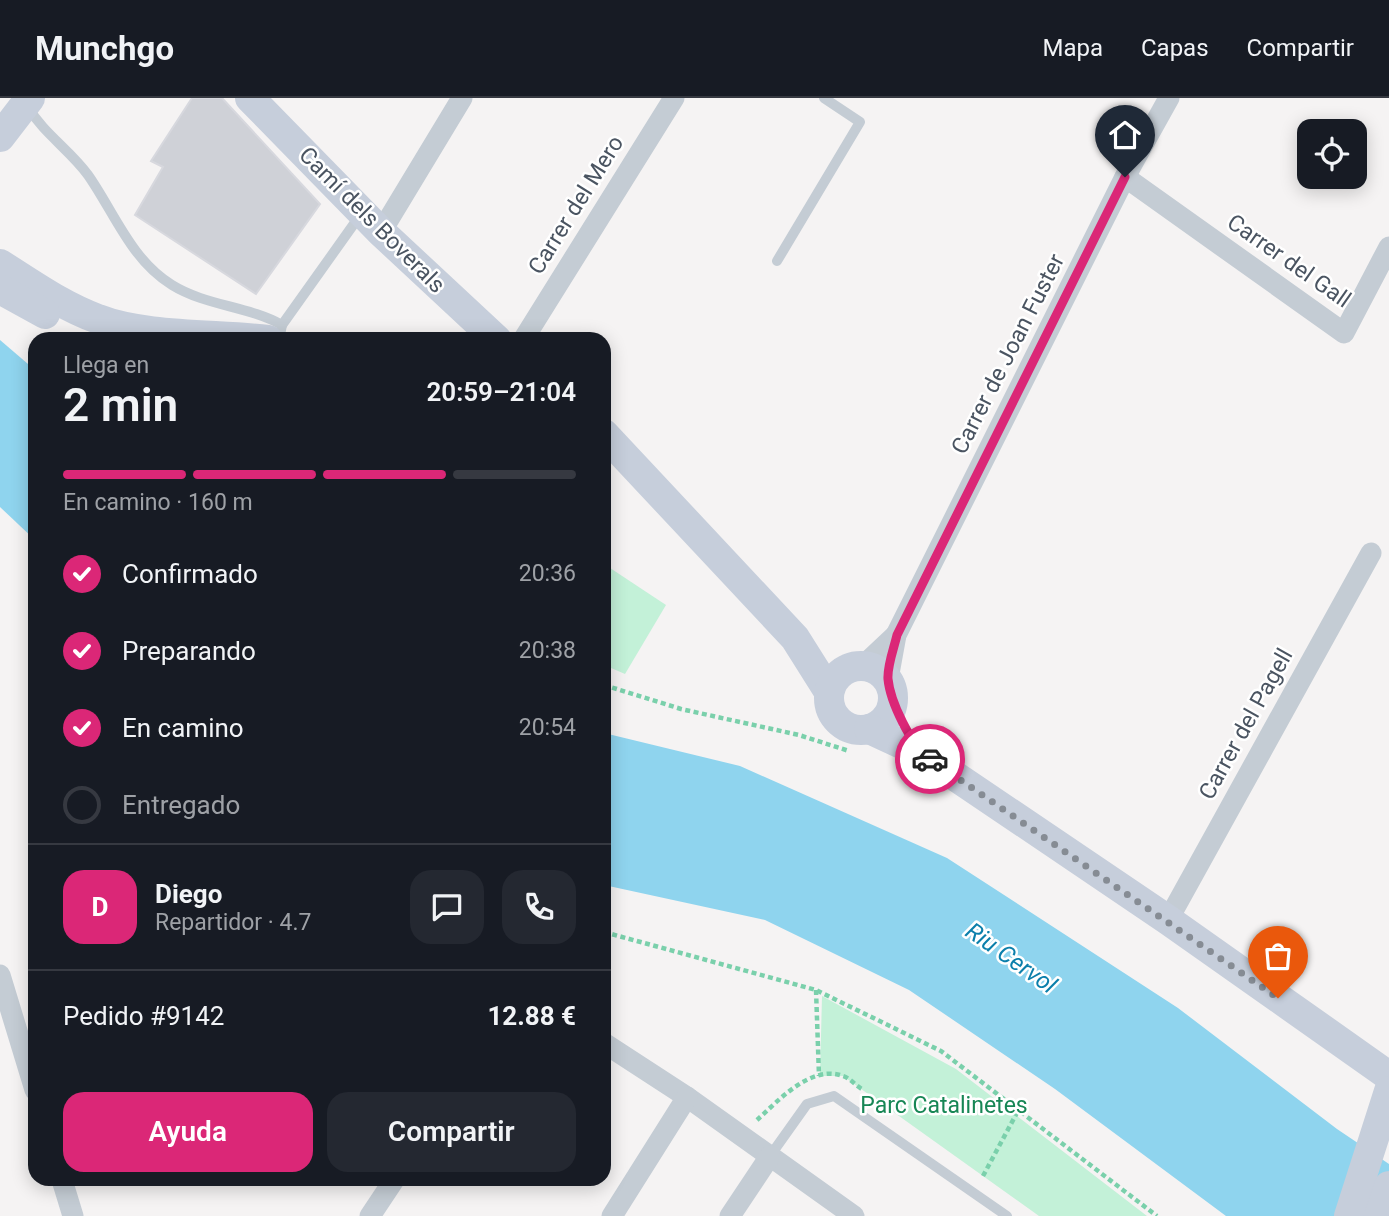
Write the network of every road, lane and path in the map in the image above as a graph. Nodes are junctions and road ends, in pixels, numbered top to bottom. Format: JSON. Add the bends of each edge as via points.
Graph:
{"nodes":[{"id":1,"x":250,"y":98,"type":"edge"},
{"id":2,"x":462,"y":98,"type":"edge"},
{"id":3,"x":674,"y":98,"type":"edge"},
{"id":4,"x":824,"y":98,"type":"edge"},
{"id":5,"x":1169,"y":98,"type":"edge"},
{"id":6,"x":28,"y":101,"type":"edge"},
{"id":7,"x":0,"y":137,"type":"edge"},
{"id":8,"x":1125,"y":177,"type":"junction"},
{"id":9,"x":371,"y":222,"type":"junction"},
{"id":10,"x":1389,"y":247,"type":"edge"},
{"id":11,"x":777,"y":261,"type":"dead end"},
{"id":12,"x":0,"y":264,"type":"edge"},
{"id":13,"x":0,"y":289,"type":"edge"},
{"id":14,"x":125,"y":332,"type":"edge"},
{"id":15,"x":182,"y":332,"type":"edge"},
{"id":16,"x":275,"y":332,"type":"edge"},
{"id":17,"x":488,"y":332,"type":"edge"},
{"id":18,"x":528,"y":332,"type":"edge"},
{"id":19,"x":611,"y":441,"type":"edge"},
{"id":20,"x":611,"y":470,"type":"edge"},
{"id":21,"x":692,"y":528,"type":"junction"},
{"id":22,"x":1370,"y":553,"type":"dead end"},
{"id":23,"x":795,"y":638,"type":"junction"},
{"id":24,"x":873,"y":679,"type":"junction"},
{"id":25,"x":611,"y":687,"type":"edge"},
{"id":26,"x":829,"y":692,"type":"junction"},
{"id":27,"x":864,"y":741,"type":"junction"},
{"id":28,"x":921,"y":753,"type":"junction"},
{"id":29,"x":1168,"y":920,"type":"junction"},
{"id":30,"x":611,"y":934,"type":"edge"},
{"id":31,"x":0,"y":975,"type":"edge"},
{"id":32,"x":816,"y":989,"type":"junction"},
{"id":33,"x":611,"y":1048,"type":"edge"},
{"id":34,"x":28,"y":1067,"type":"edge"},
{"id":35,"x":819,"y":1076,"type":"dead end"},
{"id":36,"x":1389,"y":1076,"type":"edge"},
{"id":37,"x":687,"y":1097,"type":"junction"},
{"id":38,"x":1386,"y":1101,"type":"edge"},
{"id":39,"x":770,"y":1156,"type":"junction"},
{"id":40,"x":64,"y":1186,"type":"edge"},
{"id":41,"x":390,"y":1186,"type":"edge"},
{"id":42,"x":1389,"y":1186,"type":"edge"},
{"id":43,"x":73,"y":1216,"type":"edge"},
{"id":44,"x":370,"y":1216,"type":"edge"},
{"id":45,"x":612,"y":1216,"type":"edge"},
{"id":46,"x":730,"y":1216,"type":"edge"},
{"id":47,"x":854,"y":1216,"type":"edge"},
{"id":48,"x":1007,"y":1216,"type":"edge"},
{"id":49,"x":1157,"y":1216,"type":"edge"},
{"id":50,"x":1349,"y":1216,"type":"edge"},
{"id":51,"x":1379,"y":1216,"type":"edge"}],
"edges":[{"from":1,"to":9,"type":"street","name":"Camí dels Boverals"},
{"from":2,"to":9,"type":"street"},
{"from":3,"to":18,"type":"street","name":"Carrer del Mero"},
{"from":4,"to":11,"type":"lane","via":[[860,122]]},
{"from":5,"to":8,"type":"street","name":"Carrer de Joan Fuster"},
{"from":6,"to":7,"type":"street"},
{"from":6,"to":16,"type":"lane","via":[[39,126],[88,174],[126,238],[152,269],[172,285],[209,301],[262,313]]},
{"from":8,"to":10,"type":"street","name":"Carrer del Gall","via":[[1344,333]]},
{"from":8,"to":24,"type":"street","name":"Carrer de Joan Fuster"},
{"from":9,"to":16,"type":"lane"},
{"from":9,"to":17,"type":"street","name":"Camí dels Boverals"},
{"from":12,"to":15,"type":"street","via":[[61,303],[100,321]]},
{"from":13,"to":14,"type":"street","via":[[76,326]]},
{"from":19,"to":21,"type":"street"},
{"from":20,"to":21,"type":"street"},
{"from":21,"to":23,"type":"street"},
{"from":22,"to":29,"type":"street","name":"Carrer del Pagell"},
{"from":23,"to":24,"type":"street"},
{"from":23,"to":26,"type":"street"},
{"from":24,"to":26,"type":"street","via":[[838,676]]},
{"from":24,"to":27,"type":"street","via":[[885,719]]},
{"from":24,"to":28,"type":"street"},
{"from":25,"to":27,"type":"path","via":[[681,709],[799,735]]},
{"from":26,"to":27,"type":"street","via":[[836,718]]},
{"from":27,"to":28,"type":"street"},
{"from":28,"to":29,"type":"street"},
{"from":29,"to":36,"type":"street"},
{"from":30,"to":32,"type":"path"},
{"from":31,"to":34,"type":"street"},
{"from":32,"to":35,"type":"path"},
{"from":32,"to":49,"type":"path","via":[[941,1051]]},
{"from":33,"to":37,"type":"street"},
{"from":37,"to":39,"type":"street"},
{"from":37,"to":45,"type":"street"},
{"from":38,"to":50,"type":"street"},
{"from":39,"to":46,"type":"street"},
{"from":39,"to":47,"type":"street"},
{"from":39,"to":48,"type":"lane","via":[[807,1104],[834,1096]]},
{"from":40,"to":43,"type":"street"},
{"from":41,"to":44,"type":"street"},
{"from":42,"to":51,"type":"street"}]}
